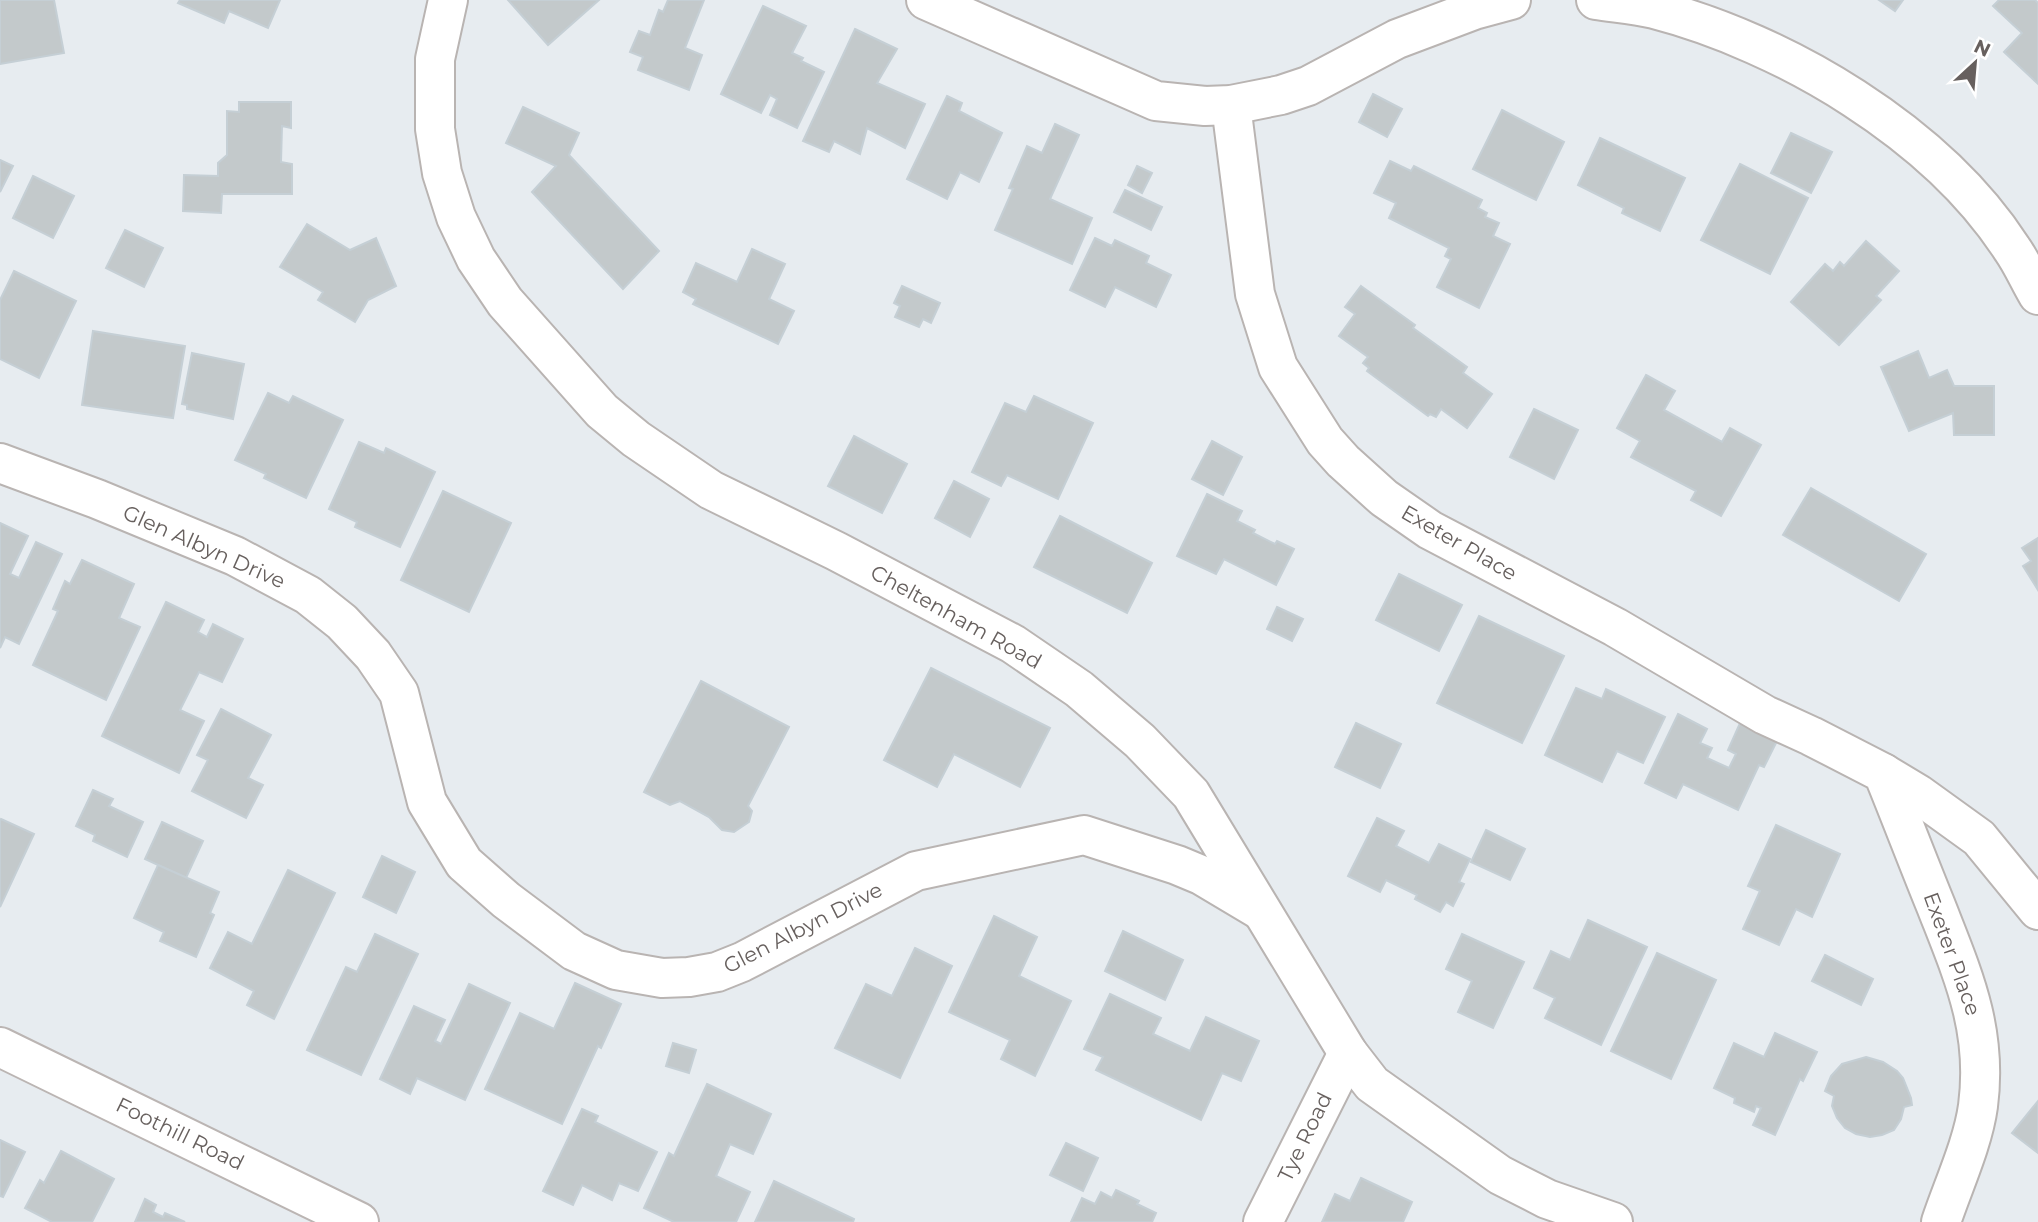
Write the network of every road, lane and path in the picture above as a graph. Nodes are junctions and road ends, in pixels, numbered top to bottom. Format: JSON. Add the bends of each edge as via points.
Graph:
{"nodes":[{"id":1,"x":448,"y":0,"type":"edge"},
{"id":2,"x":926,"y":0,"type":"edge"},
{"id":3,"x":1511,"y":0,"type":"edge"},
{"id":4,"x":1596,"y":0,"type":"edge"},
{"id":5,"x":1231,"y":105,"type":"junction"},
{"id":6,"x":2038,"y":295,"type":"edge"},
{"id":7,"x":0,"y":463,"type":"edge"},
{"id":8,"x":1883,"y":772,"type":"junction"},
{"id":9,"x":2038,"y":910,"type":"edge"},
{"id":10,"x":1263,"y":912,"type":"junction"},
{"id":11,"x":0,"y":1047,"type":"edge"},
{"id":12,"x":1348,"y":1053,"type":"junction"},
{"id":13,"x":359,"y":1222,"type":"edge"},
{"id":14,"x":1263,"y":1222,"type":"edge"},
{"id":15,"x":1613,"y":1222,"type":"edge"},
{"id":16,"x":1941,"y":1222,"type":"edge"}],
"edges":[{"from":1,"to":10,"type":"street","name":"Cheltenham Road","via":[[435,60],[435,129],[456,217],[476,259],[505,302],[601,411],[711,490],[1013,644],[1079,689],[1140,741],[1191,794]]},
{"from":2,"to":5,"type":"street","via":[[1156,101]]},
{"from":3,"to":5,"type":"street","via":[[1397,39],[1308,86]]},
{"from":4,"to":6,"type":"street","via":[[1651,8],[1717,28],[1798,64],[1851,95],[1916,144],[1966,191],[2012,248]]},
{"from":5,"to":8,"type":"street","name":"Exeter Place","via":[[1255,294],[1278,367],[1343,461],[1384,498],[1430,530],[1615,627],[1765,715]]},
{"from":7,"to":10,"type":"street","name":"Glen Albyn Drive","via":[[235,556],[308,595],[342,622],[373,655],[399,693],[428,802],[464,863],[574,951],[616,970],[662,978],[717,972],[916,871],[1084,835],[1177,864]]},
{"from":8,"to":9,"type":"street","name":"Exeter Place","via":[[1979,838]]},
{"from":8,"to":16,"type":"street","name":"Exeter Place","via":[[1966,984],[1979,1033],[1978,1107]]},
{"from":10,"to":12,"type":"street","name":"Cheltenham Road"},
{"from":11,"to":13,"type":"street","name":"Foothill Road"},
{"from":12,"to":14,"type":"street","name":"Tye Road"},
{"from":12,"to":15,"type":"street","name":"Cheltenham Road","via":[[1372,1084],[1500,1175],[1547,1199]]}]}
